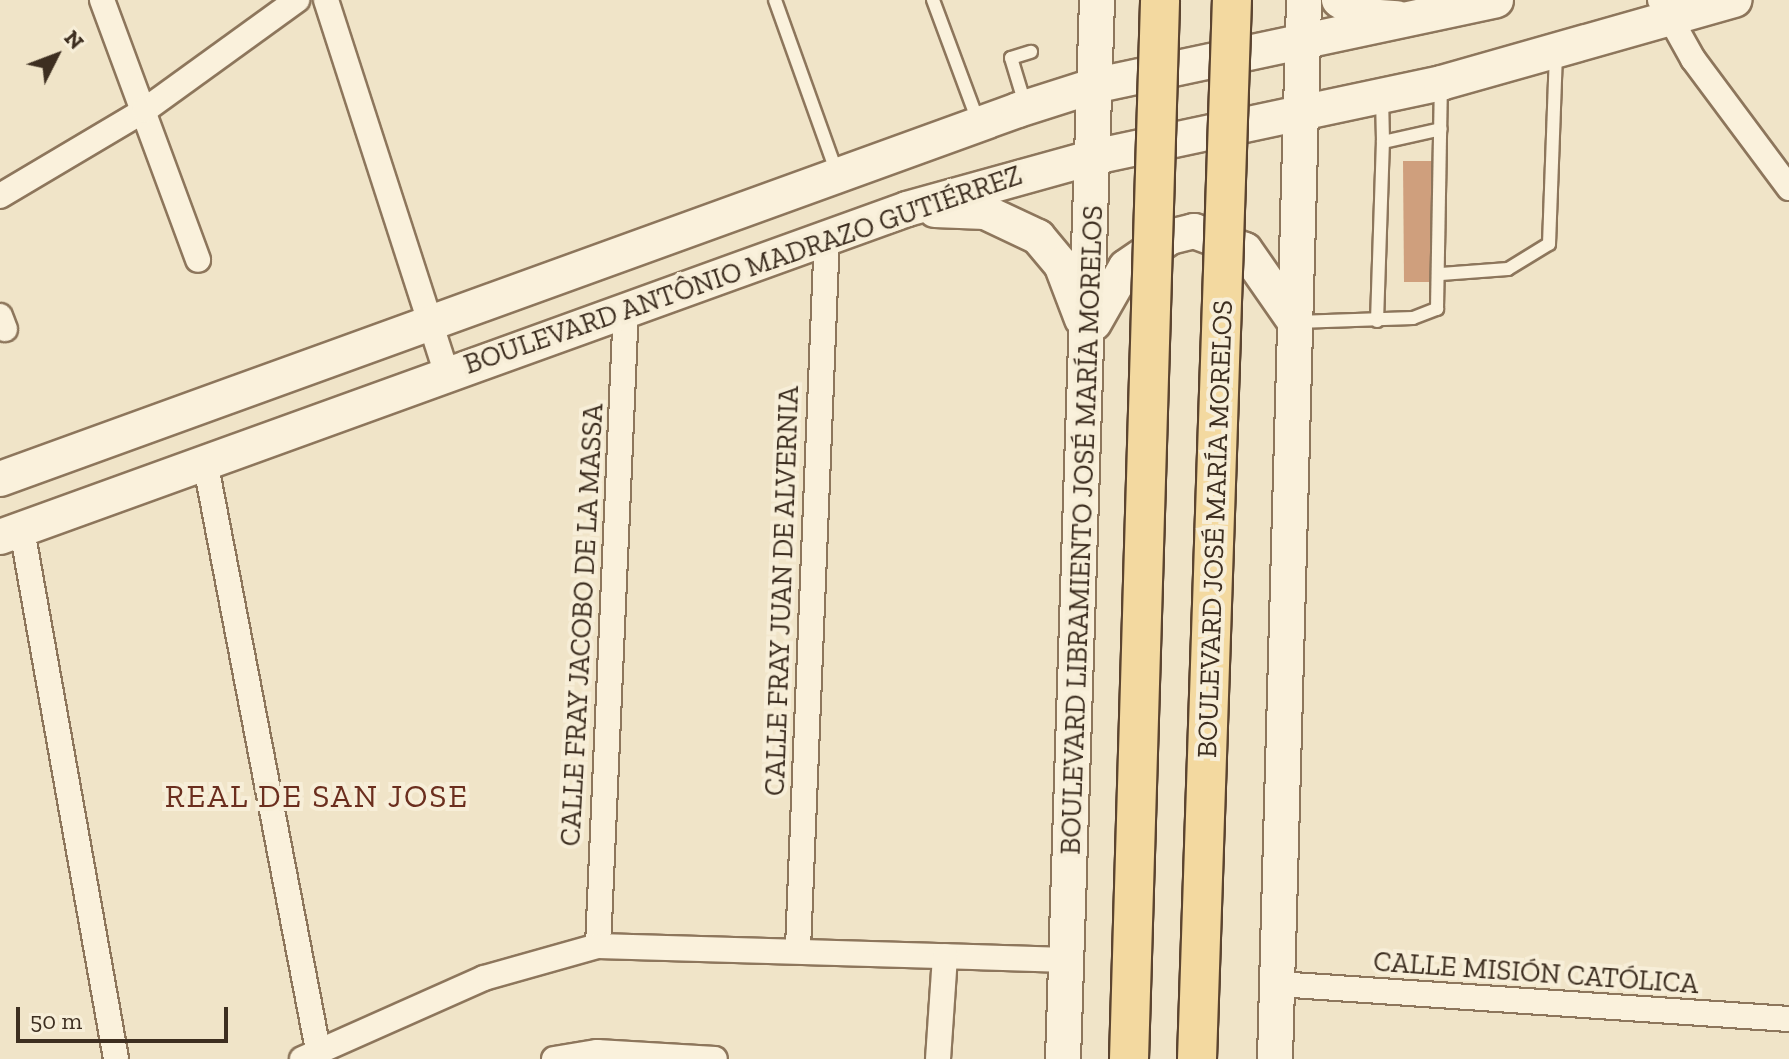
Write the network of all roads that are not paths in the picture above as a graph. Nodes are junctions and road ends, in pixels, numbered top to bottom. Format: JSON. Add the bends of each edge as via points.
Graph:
{"nodes":[{"id":1,"x":102,"y":0,"type":"edge"},
{"id":2,"x":297,"y":0,"type":"edge"},
{"id":3,"x":326,"y":0,"type":"edge"},
{"id":4,"x":775,"y":0,"type":"edge"},
{"id":5,"x":933,"y":0,"type":"edge"},
{"id":6,"x":1097,"y":0,"type":"edge"},
{"id":7,"x":1160,"y":0,"type":"edge"},
{"id":8,"x":1232,"y":0,"type":"edge"},
{"id":9,"x":1304,"y":0,"type":"edge"},
{"id":10,"x":1339,"y":0,"type":"edge"},
{"id":11,"x":1496,"y":0,"type":"edge"},
{"id":12,"x":1735,"y":0,"type":"edge"},
{"id":13,"x":1664,"y":10,"type":"edge"},
{"id":14,"x":1422,"y":20,"type":"junction"},
{"id":15,"x":1303,"y":46,"type":"junction"},
{"id":16,"x":1031,"y":52,"type":"dead end"},
{"id":17,"x":1556,"y":54,"type":"junction"},
{"id":18,"x":1441,"y":83,"type":"junction"},
{"id":19,"x":1093,"y":86,"type":"junction"},
{"id":20,"x":1382,"y":97,"type":"junction"},
{"id":21,"x":1026,"y":107,"type":"junction"},
{"id":22,"x":145,"y":110,"type":"junction"},
{"id":23,"x":1302,"y":115,"type":"junction"},
{"id":24,"x":979,"y":124,"type":"junction"},
{"id":25,"x":1441,"y":129,"type":"junction"},
{"id":26,"x":1383,"y":142,"type":"junction"},
{"id":27,"x":1094,"y":157,"type":"junction"},
{"id":28,"x":837,"y":173,"type":"junction"},
{"id":29,"x":1789,"y":188,"type":"edge"},
{"id":30,"x":0,"y":196,"type":"edge"},
{"id":31,"x":907,"y":209,"type":"junction"},
{"id":32,"x":827,"y":236,"type":"junction"},
{"id":33,"x":198,"y":260,"type":"dead end"},
{"id":34,"x":1441,"y":274,"type":"junction"},
{"id":35,"x":626,"y":307,"type":"junction"},
{"id":36,"x":426,"y":319,"type":"junction"},
{"id":37,"x":1377,"y":321,"type":"junction"},
{"id":38,"x":1294,"y":322,"type":"junction"},
{"id":39,"x":1088,"y":338,"type":"junction"},
{"id":40,"x":446,"y":371,"type":"junction"},
{"id":41,"x":205,"y":461,"type":"junction"},
{"id":42,"x":0,"y":479,"type":"edge"},
{"id":43,"x":11,"y":534,"type":"edge"},
{"id":44,"x":598,"y":946,"type":"junction"},
{"id":45,"x":798,"y":948,"type":"junction"},
{"id":46,"x":945,"y":956,"type":"junction"},
{"id":47,"x":1067,"y":960,"type":"junction"},
{"id":48,"x":1278,"y":984,"type":"junction"},
{"id":49,"x":1789,"y":1019,"type":"edge"},
{"id":50,"x":310,"y":1055,"type":"edge"},
{"id":51,"x":116,"y":1059,"type":"edge"},
{"id":52,"x":554,"y":1059,"type":"edge"},
{"id":53,"x":715,"y":1059,"type":"edge"},
{"id":54,"x":938,"y":1059,"type":"edge"},
{"id":55,"x":1063,"y":1059,"type":"edge"},
{"id":56,"x":1129,"y":1059,"type":"edge"},
{"id":57,"x":1197,"y":1059,"type":"edge"},
{"id":58,"x":1275,"y":1059,"type":"edge"}],
"edges":[{"from":1,"to":22,"type":"street"},
{"from":2,"to":22,"type":"street"},
{"from":3,"to":36,"type":"street"},
{"from":4,"to":28,"type":"lane"},
{"from":5,"to":24,"type":"lane"},
{"from":6,"to":19,"type":"street","name":"BOULEVARD LIBRAMIENTO JOSÉ MARÍA MORELOS"},
{"from":7,"to":56,"type":"main road","bridge":true},
{"from":8,"to":57,"type":"main road","name":"BOULEVARD JOSÉ MARÍA MORELOS","bridge":true},
{"from":9,"to":15,"type":"street"},
{"from":10,"to":14,"type":"street","via":[[1365,16]]},
{"from":11,"to":14,"type":"street","name":"BOULEVARD ANTÔNIO MADRAZO GUTIÉRREZ"},
{"from":12,"to":13,"type":"street","name":"BOULEVARD ANTÔNIO MADRAZO GUTIÉRREZ"},
{"from":13,"to":17,"type":"street","name":"BOULEVARD ANTÔNIO MADRAZO GUTIÉRREZ"},
{"from":13,"to":29,"type":"street"},
{"from":14,"to":15,"type":"street","name":"BOULEVARD ANTÔNIO MADRAZO GUTIÉRREZ"},
{"from":15,"to":19,"type":"street","name":"BOULEVARD ANTÔNIO MADRAZO GUTIÉRREZ"},
{"from":15,"to":23,"type":"street"},
{"from":16,"to":21,"type":"lane","via":[[1011,58]]},
{"from":17,"to":18,"type":"street","name":"BOULEVARD ANTÔNIO MADRAZO GUTIÉRREZ"},
{"from":17,"to":34,"type":"lane","via":[[1549,244],[1508,269]]},
{"from":18,"to":20,"type":"street","name":"BOULEVARD ANTÔNIO MADRAZO GUTIÉRREZ"},
{"from":18,"to":25,"type":"lane"},
{"from":19,"to":21,"type":"street","name":"BOULEVARD ANTÔNIO MADRAZO GUTIÉRREZ"},
{"from":19,"to":27,"type":"street","name":"BOULEVARD LIBRAMIENTO JOSÉ MARÍA MORELOS"},
{"from":20,"to":23,"type":"street","name":"BOULEVARD ANTÔNIO MADRAZO GUTIÉRREZ"},
{"from":20,"to":26,"type":"lane"},
{"from":21,"to":24,"type":"street","name":"BOULEVARD ANTÔNIO MADRAZO GUTIÉRREZ"},
{"from":22,"to":30,"type":"street"},
{"from":22,"to":33,"type":"street"},
{"from":23,"to":27,"type":"street","name":"BOULEVARD ANTÔNIO MADRAZO GUTIÉRREZ"},
{"from":23,"to":38,"type":"street"},
{"from":24,"to":28,"type":"street","name":"BOULEVARD ANTÔNIO MADRAZO GUTIÉRREZ"},
{"from":25,"to":26,"type":"lane"},
{"from":25,"to":34,"type":"lane"},
{"from":26,"to":37,"type":"lane"},
{"from":27,"to":31,"type":"street","name":"BOULEVARD ANTÔNIO MADRAZO GUTIÉRREZ"},
{"from":27,"to":39,"type":"street","name":"BOULEVARD LIBRAMIENTO JOSÉ MARÍA MORELOS"},
{"from":28,"to":36,"type":"street","name":"BOULEVARD ANTÔNIO MADRAZO GUTIÉRREZ"},
{"from":31,"to":32,"type":"street","name":"BOULEVARD ANTÔNIO MADRAZO GUTIÉRREZ"},
{"from":31,"to":39,"type":"street","via":[[985,212],[1038,237],[1061,264]]},
{"from":32,"to":35,"type":"street","name":"BOULEVARD ANTÔNIO MADRAZO GUTIÉRREZ"},
{"from":32,"to":45,"type":"street","name":"CALLE FRAY JUAN DE ALVERNIA"},
{"from":34,"to":37,"type":"lane","via":[[1437,309]]},
{"from":35,"to":40,"type":"street","name":"BOULEVARD ANTÔNIO MADRAZO GUTIÉRREZ"},
{"from":35,"to":44,"type":"street","name":"CALLE FRAY JACOBO DE LA MASSA"},
{"from":36,"to":40,"type":"street"},
{"from":36,"to":42,"type":"street","name":"BOULEVARD ANTÔNIO MADRAZO GUTIÉRREZ"},
{"from":37,"to":38,"type":"lane"},
{"from":38,"to":39,"type":"street","via":[[1267,271],[1245,250],[1194,231],[1170,237],[1126,267]]},
{"from":38,"to":48,"type":"street"},
{"from":39,"to":47,"type":"street","name":"BOULEVARD LIBRAMIENTO JOSÉ MARÍA MORELOS"},
{"from":40,"to":41,"type":"street","name":"BOULEVARD ANTÔNIO MADRAZO GUTIÉRREZ"},
{"from":41,"to":43,"type":"street","name":"BOULEVARD ANTÔNIO MADRAZO GUTIÉRREZ"},
{"from":41,"to":50,"type":"street"},
{"from":43,"to":51,"type":"street"},
{"from":44,"to":45,"type":"street"},
{"from":44,"to":50,"type":"street","via":[[484,978]]},
{"from":45,"to":46,"type":"street"},
{"from":46,"to":47,"type":"street"},
{"from":46,"to":54,"type":"street"},
{"from":47,"to":55,"type":"street","name":"BOULEVARD LIBRAMIENTO JOSÉ MARÍA MORELOS"},
{"from":48,"to":49,"type":"street","name":"CALLE MISIÓN CATÓLICA"},
{"from":48,"to":58,"type":"street"},
{"from":52,"to":53,"type":"street","via":[[597,1052]]}]}
